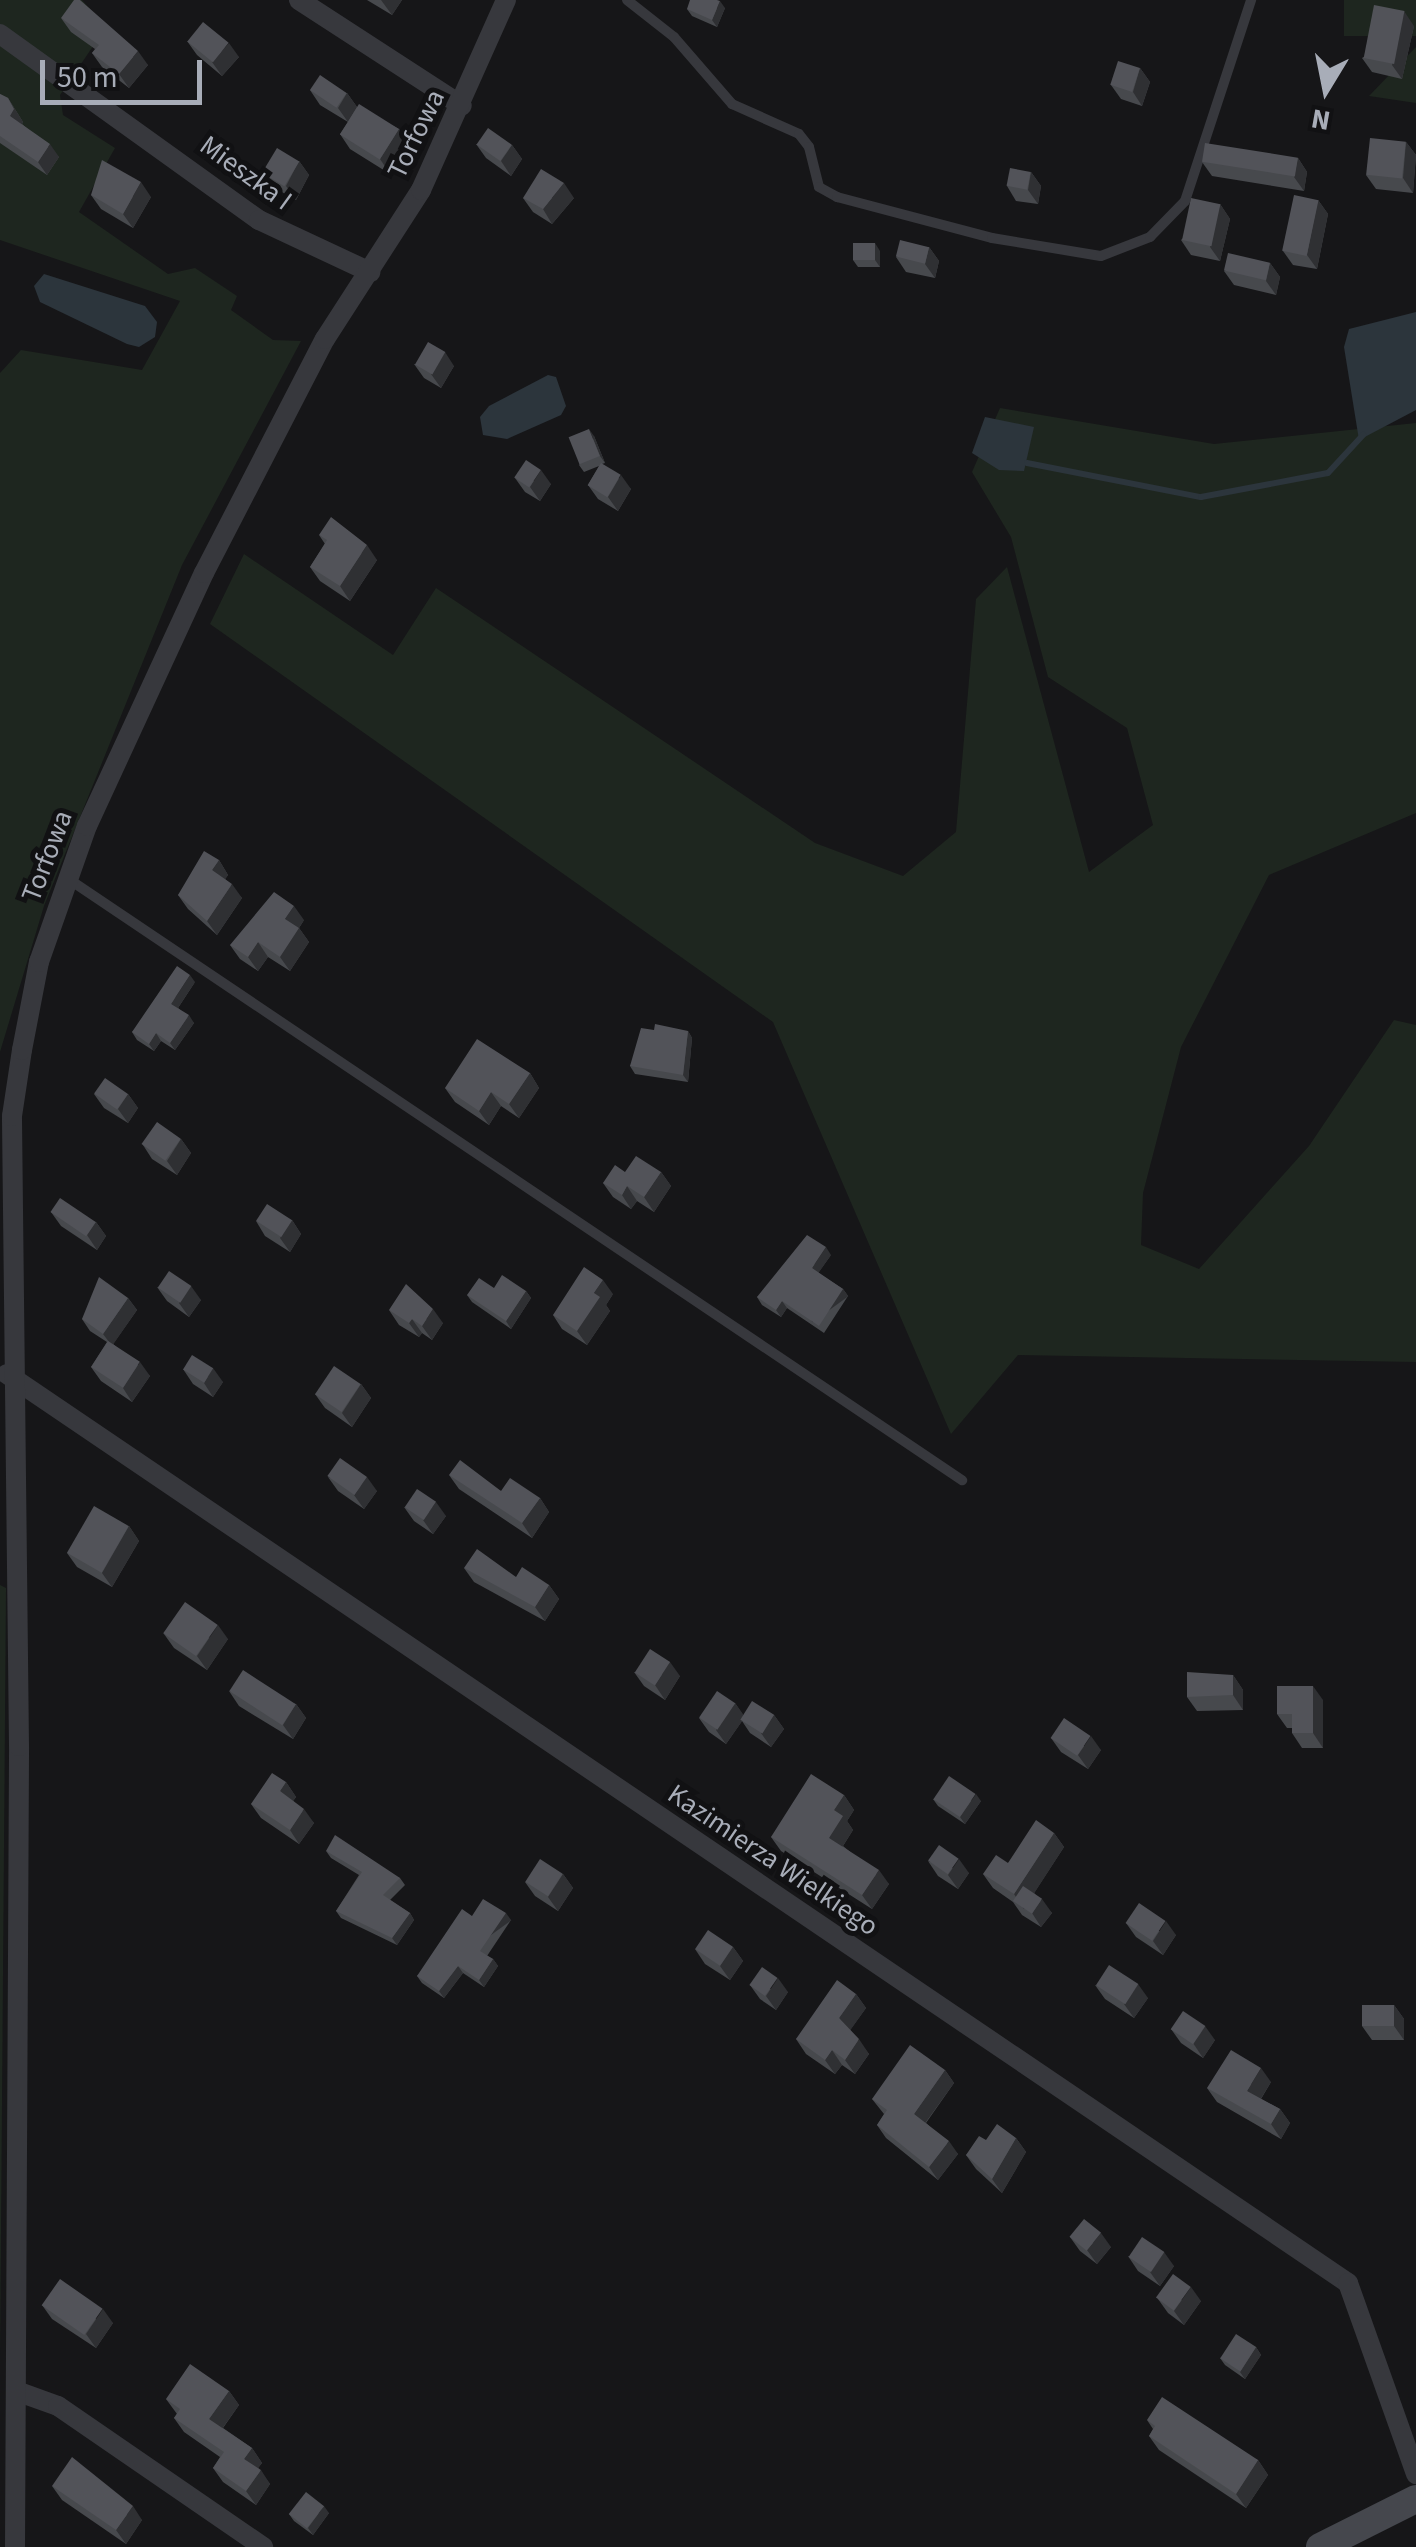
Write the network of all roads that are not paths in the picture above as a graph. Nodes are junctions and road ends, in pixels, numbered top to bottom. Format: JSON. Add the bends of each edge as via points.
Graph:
{"nodes":[{"id":1,"x":299,"y":0,"type":"edge"},
{"id":2,"x":506,"y":0,"type":"edge"},
{"id":3,"x":627,"y":0,"type":"edge"},
{"id":4,"x":1251,"y":0,"type":"edge"},
{"id":5,"x":0,"y":34,"type":"edge"},
{"id":6,"x":462,"y":106,"type":"junction"},
{"id":7,"x":370,"y":272,"type":"junction"},
{"id":8,"x":66,"y":878,"type":"junction"},
{"id":9,"x":7,"y":1374,"type":"edge"},
{"id":10,"x":962,"y":1480,"type":"dead end"},
{"id":11,"x":18,"y":2392,"type":"junction"},
{"id":12,"x":1416,"y":2474,"type":"edge"},
{"id":13,"x":1416,"y":2499,"type":"edge"},
{"id":14,"x":1328,"y":2545,"type":"edge"},
{"id":15,"x":15,"y":2547,"type":"edge"},
{"id":16,"x":263,"y":2547,"type":"edge"}],
"edges":[{"from":1,"to":6,"type":"street"},
{"from":2,"to":6,"type":"street","name":"Torfowa"},
{"from":3,"to":4,"type":"lane","via":[[674,38],[732,104],[799,134],[809,146],[818,186],[836,198],[992,238],[1101,256],[1150,237],[1186,201]]},
{"from":5,"to":7,"type":"street","name":"Mieszka I","via":[[259,220]]},
{"from":6,"to":7,"type":"street","name":"Torfowa"},
{"from":7,"to":8,"type":"street","name":"Torfowa","via":[[326,339],[204,573]]},
{"from":8,"to":9,"type":"street","name":"Torfowa","via":[[39,962],[12,1116]]},
{"from":8,"to":10,"type":"lane"},
{"from":9,"to":11,"type":"street","name":"Torfowa"},
{"from":9,"to":12,"type":"street","name":"Kazimierza Wielkiego","via":[[1348,2284]]},
{"from":11,"to":15,"type":"street","name":"Torfowa"},
{"from":11,"to":16,"type":"street","via":[[58,2406]]},
{"from":13,"to":14,"type":"street"}]}
